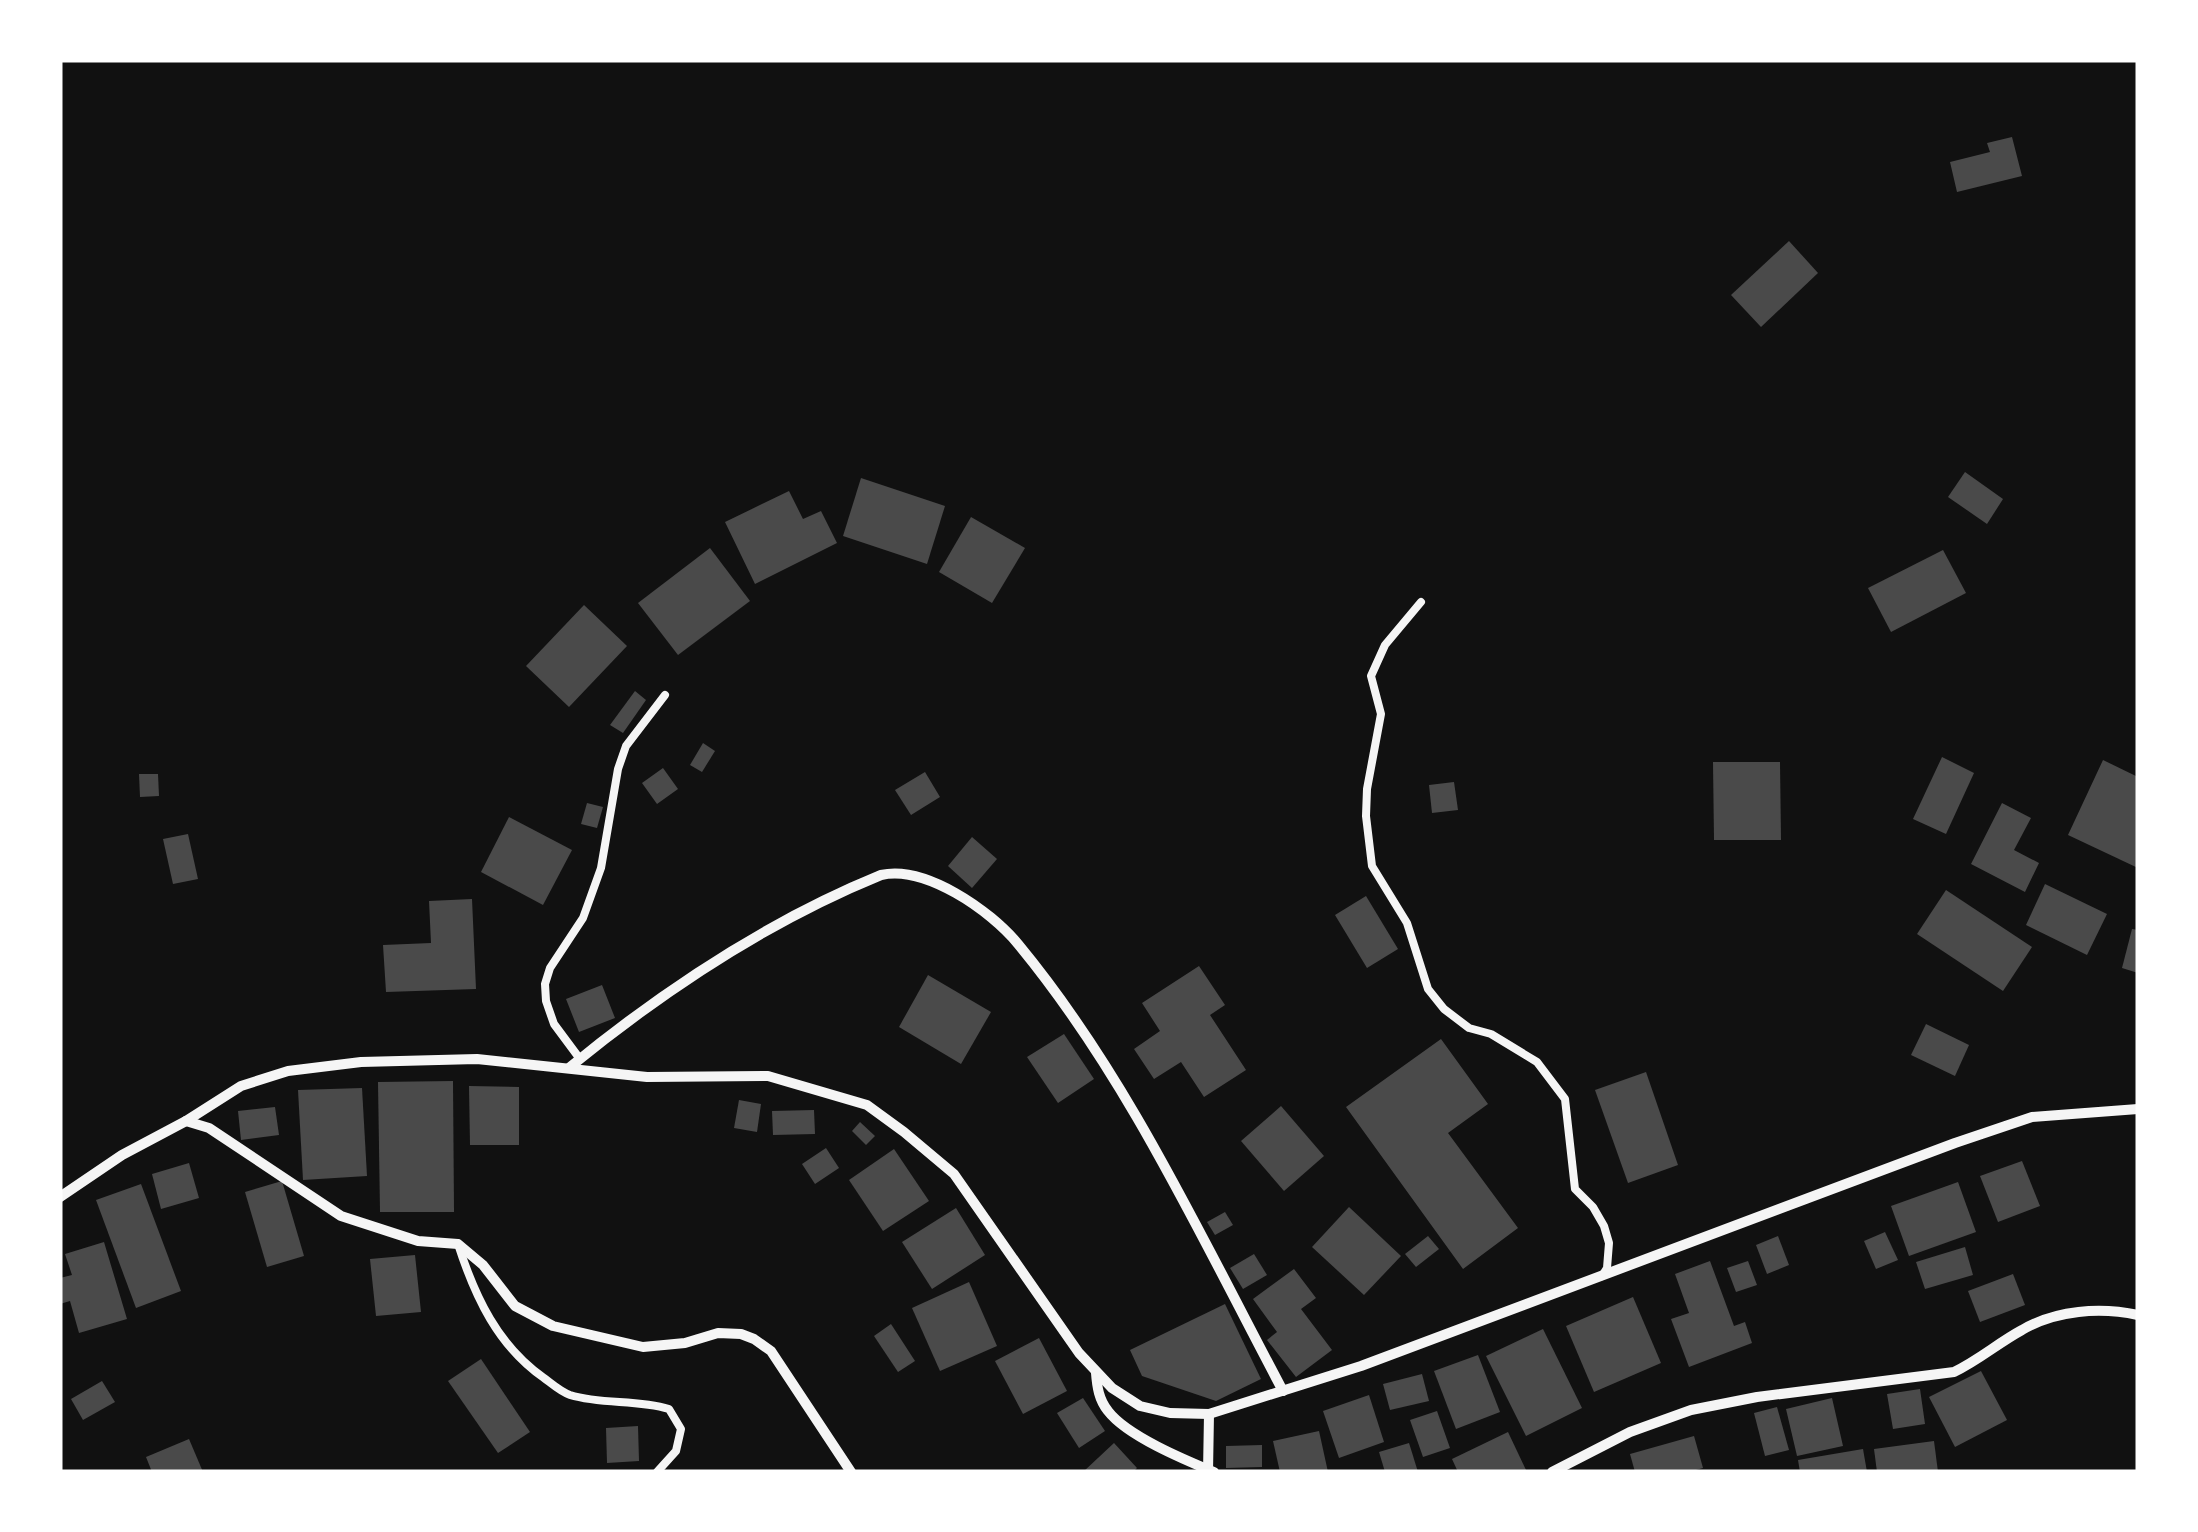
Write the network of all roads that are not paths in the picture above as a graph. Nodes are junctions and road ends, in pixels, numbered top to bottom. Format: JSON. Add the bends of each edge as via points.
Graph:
{"nodes":[{"id":1,"x":1421,"y":602,"type":"dead end"},
{"id":2,"x":665,"y":695,"type":"dead end"},
{"id":3,"x":575,"y":1063,"type":"junction"},
{"id":4,"x":2138,"y":1109,"type":"edge"},
{"id":5,"x":186,"y":1121,"type":"junction"},
{"id":6,"x":60,"y":1196,"type":"edge"},
{"id":7,"x":458,"y":1244,"type":"junction"},
{"id":8,"x":1602,"y":1276,"type":"junction"},
{"id":9,"x":2138,"y":1315,"type":"edge"},
{"id":10,"x":1096,"y":1372,"type":"junction"},
{"id":11,"x":1283,"y":1390,"type":"junction"},
{"id":12,"x":1209,"y":1414,"type":"junction"},
{"id":13,"x":1210,"y":1471,"type":"edge"},
{"id":14,"x":656,"y":1472,"type":"edge"},
{"id":15,"x":851,"y":1472,"type":"edge"},
{"id":16,"x":1552,"y":1472,"type":"edge"}],
"edges":[{"from":1,"to":8,"type":"lane","via":[[1385,645],[1371,676],[1382,714],[1368,789],[1372,866],[1406,923],[1428,989],[1444,1009],[1538,1062],[1565,1099],[1574,1189],[1593,1207],[1608,1243]]},
{"from":2,"to":3,"type":"lane","via":[[626,746],[600,868],[583,918],[546,984],[554,1024]]},
{"from":3,"to":5,"type":"street","via":[[362,1062],[288,1071],[240,1086]]},
{"from":3,"to":10,"type":"street","via":[[647,1076],[768,1076],[867,1104],[954,1174]]},
{"from":3,"to":11,"type":"street","via":[[769,927],[880,875],[918,874],[979,909],[1016,941],[1104,1062]]},
{"from":4,"to":8,"type":"street","via":[[2032,1118]]},
{"from":5,"to":6,"type":"street"},
{"from":5,"to":7,"type":"street","via":[[210,1128],[341,1216],[418,1241]]},
{"from":7,"to":14,"type":"lane","via":[[486,1314],[514,1354],[538,1374],[566,1394],[669,1409],[680,1428],[676,1451]]},
{"from":7,"to":15,"type":"street","via":[[515,1306],[553,1326],[643,1347],[685,1344],[718,1332],[754,1338],[771,1351]]},
{"from":8,"to":11,"type":"street"},
{"from":9,"to":16,"type":"street","via":[[2063,1314],[2028,1326],[1954,1372],[1691,1410]]},
{"from":10,"to":12,"type":"street","via":[[1140,1406]]},
{"from":10,"to":13,"type":"street","via":[[1097,1390],[1119,1422]]},
{"from":11,"to":12,"type":"street"},
{"from":12,"to":13,"type":"street"}]}
